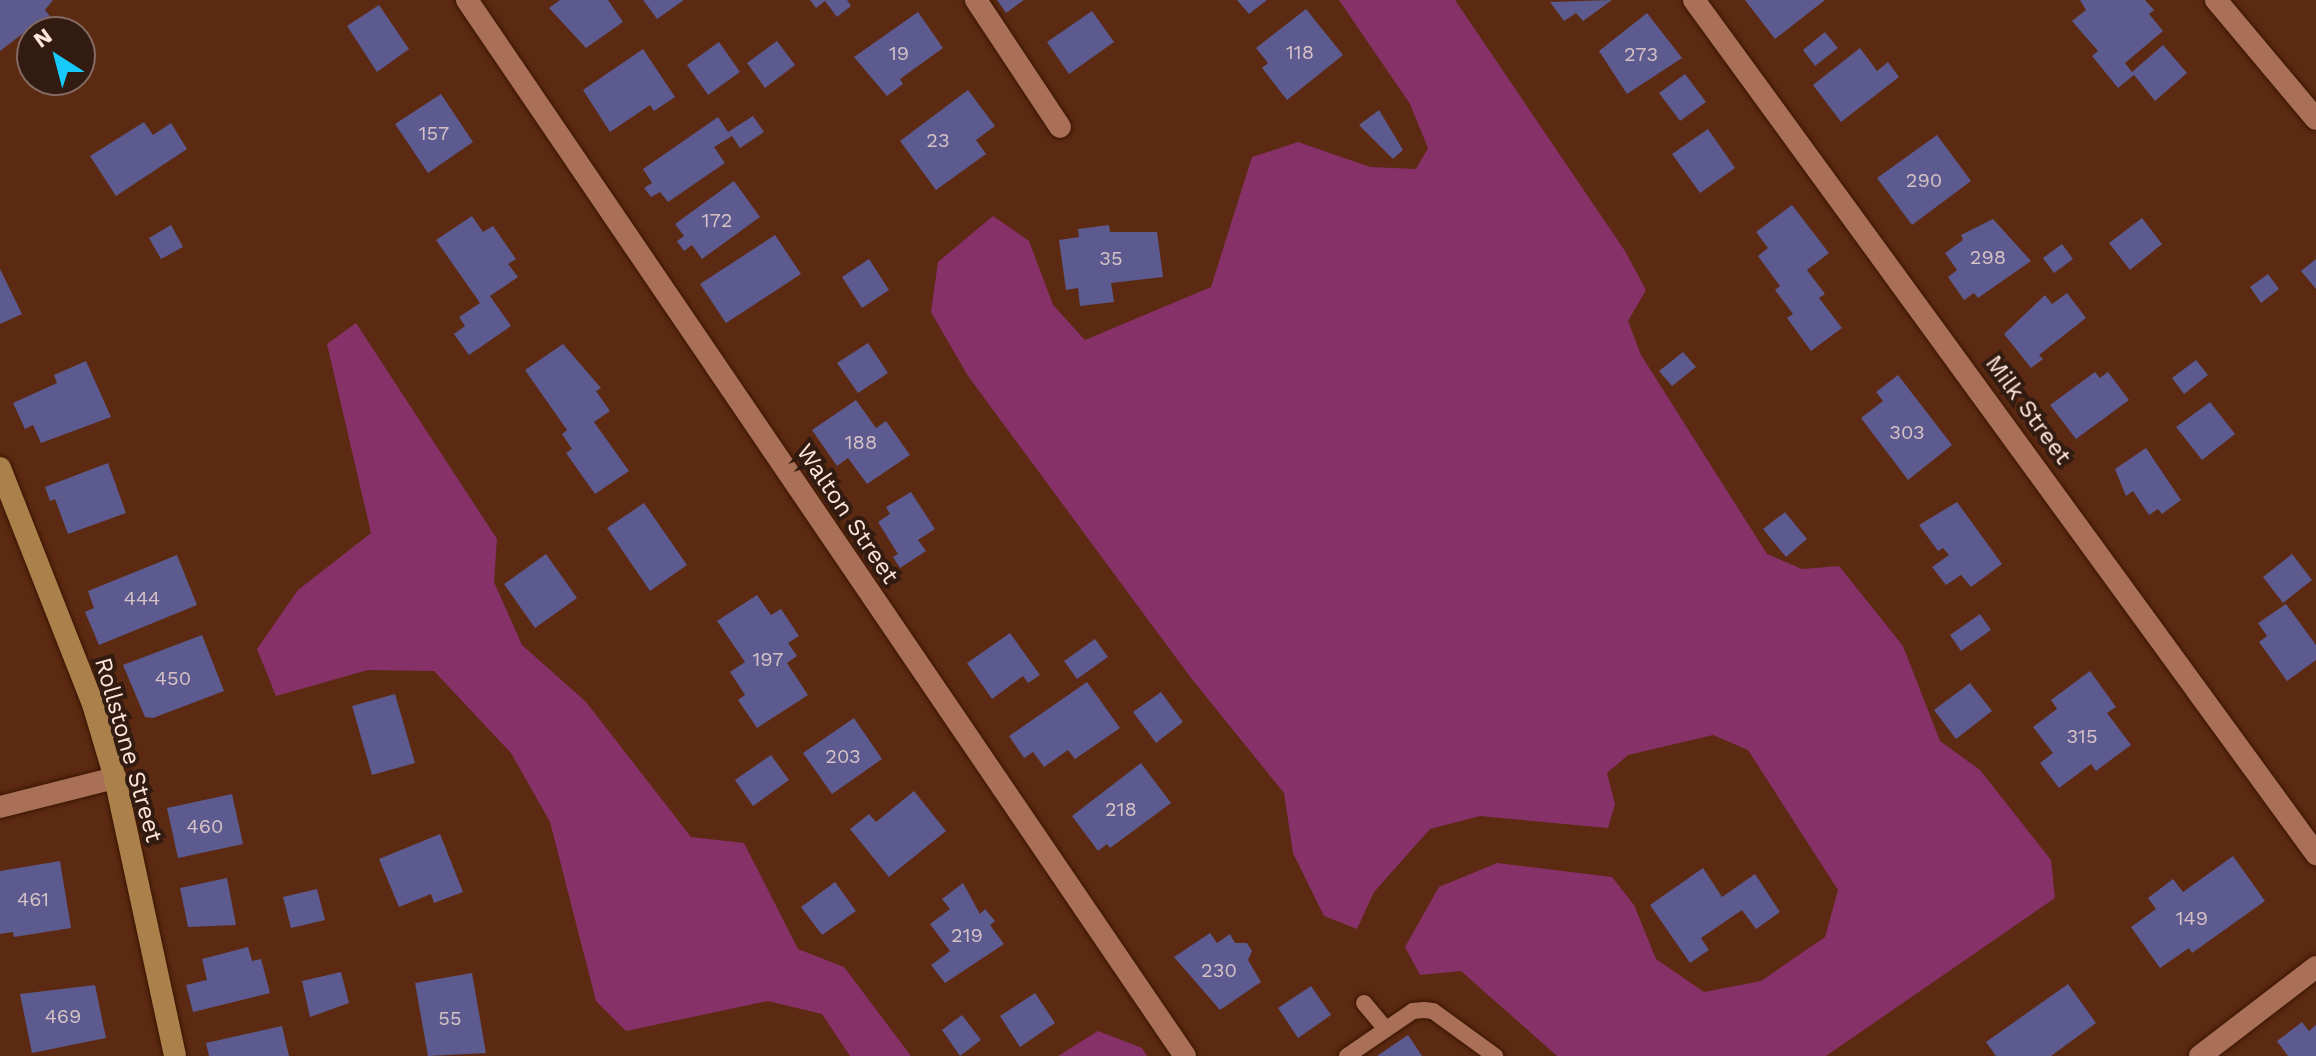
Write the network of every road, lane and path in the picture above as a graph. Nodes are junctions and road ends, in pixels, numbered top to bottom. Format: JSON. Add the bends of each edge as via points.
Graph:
{"nodes":[{"id":1,"x":467,"y":0,"type":"edge"},
{"id":2,"x":976,"y":0,"type":"edge"},
{"id":3,"x":1694,"y":0,"type":"edge"},
{"id":4,"x":2216,"y":0,"type":"edge"},
{"id":5,"x":2316,"y":119,"type":"edge"},
{"id":6,"x":1060,"y":127,"type":"dead end"},
{"id":7,"x":0,"y":468,"type":"edge"},
{"id":8,"x":115,"y":778,"type":"junction"},
{"id":9,"x":0,"y":807,"type":"edge"},
{"id":10,"x":2316,"y":854,"type":"edge"},
{"id":11,"x":2316,"y":967,"type":"edge"},
{"id":12,"x":1364,"y":1003,"type":"dead end"},
{"id":13,"x":1386,"y":1029,"type":"junction"},
{"id":14,"x":175,"y":1056,"type":"edge"},
{"id":15,"x":1185,"y":1056,"type":"edge"},
{"id":16,"x":1347,"y":1056,"type":"edge"},
{"id":17,"x":1495,"y":1056,"type":"edge"},
{"id":18,"x":2200,"y":1056,"type":"edge"}],
"edges":[{"from":1,"to":15,"type":"street","name":"Walton Street"},
{"from":2,"to":6,"type":"street"},
{"from":3,"to":10,"type":"street","name":"Milk Street"},
{"from":4,"to":5,"type":"street"},
{"from":7,"to":8,"type":"main road","name":"Rollstone Street","via":[[93,704]]},
{"from":8,"to":9,"type":"street"},
{"from":8,"to":14,"type":"main road","name":"Rollstone Street"},
{"from":11,"to":18,"type":"street"},
{"from":12,"to":13,"type":"lane"},
{"from":13,"to":16,"type":"lane"},
{"from":13,"to":17,"type":"lane","via":[[1413,1011],[1433,1011]]}]}
